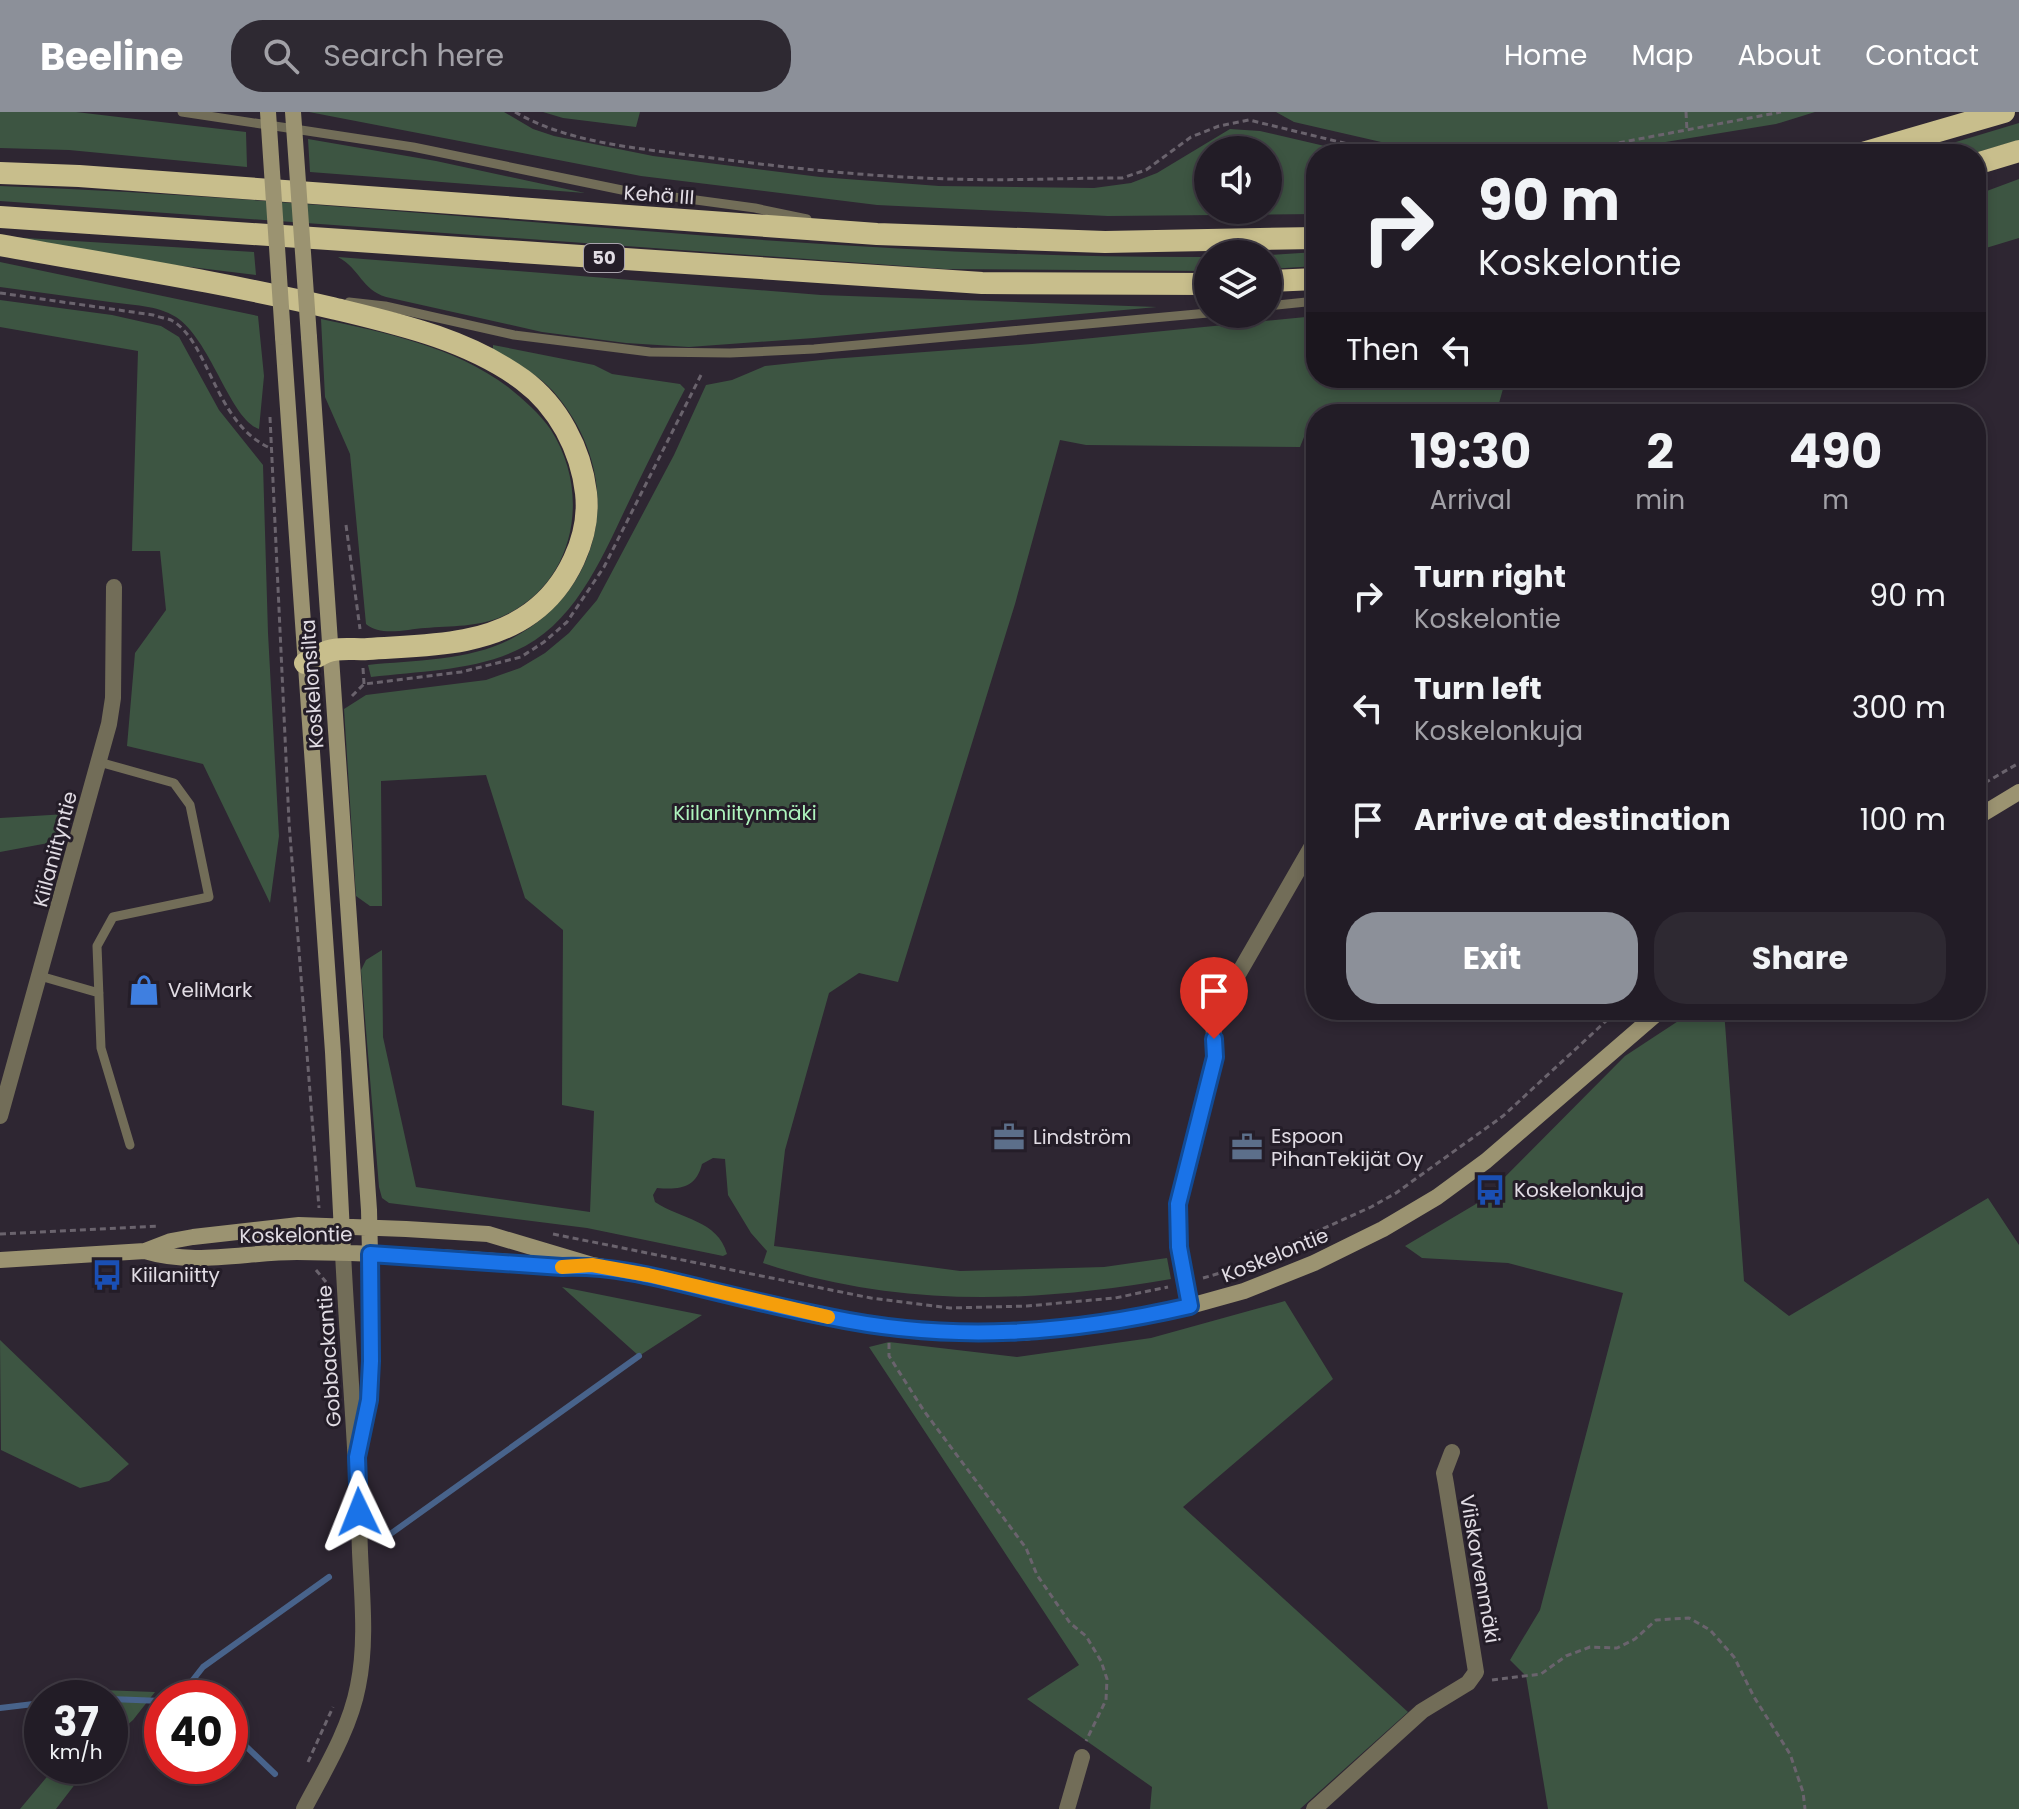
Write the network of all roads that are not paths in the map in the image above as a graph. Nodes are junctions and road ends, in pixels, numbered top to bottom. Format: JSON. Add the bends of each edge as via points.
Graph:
{"nodes":[{"id":1,"x":182,"y":112,"type":"edge"},
{"id":2,"x":268,"y":112,"type":"edge"},
{"id":3,"x":293,"y":112,"type":"edge"},
{"id":4,"x":2004,"y":112,"type":"edge"},
{"id":5,"x":1894,"y":144,"type":"edge"},
{"id":6,"x":2019,"y":151,"type":"edge"},
{"id":7,"x":1986,"y":161,"type":"edge"},
{"id":8,"x":0,"y":173,"type":"edge"},
{"id":9,"x":0,"y":217,"type":"edge"},
{"id":10,"x":877,"y":234,"type":"junction"},
{"id":11,"x":1306,"y":238,"type":"edge"},
{"id":12,"x":0,"y":245,"type":"edge"},
{"id":13,"x":1306,"y":279,"type":"edge"},
{"id":14,"x":1282,"y":280,"type":"edge"},
{"id":15,"x":1194,"y":284,"type":"edge"},
{"id":16,"x":285,"y":297,"type":"junction"},
{"id":17,"x":1306,"y":302,"type":"edge"},
{"id":18,"x":1282,"y":305,"type":"edge"},
{"id":19,"x":1194,"y":314,"type":"edge"},
{"id":20,"x":114,"y":587,"type":"dead end"},
{"id":21,"x":329,"y":651,"type":"junction"},
{"id":22,"x":305,"y":663,"type":"junction"},
{"id":23,"x":99,"y":762,"type":"junction"},
{"id":24,"x":2019,"y":792,"type":"edge"},
{"id":25,"x":1986,"y":812,"type":"edge"},
{"id":26,"x":1306,"y":856,"type":"edge"},
{"id":27,"x":40,"y":976,"type":"junction"},
{"id":28,"x":99,"y":993,"type":"junction"},
{"id":29,"x":1649,"y":1020,"type":"edge"},
{"id":30,"x":0,"y":1116,"type":"edge"},
{"id":31,"x":130,"y":1145,"type":"dead end"},
{"id":32,"x":342,"y":1219,"type":"junction"},
{"id":33,"x":369,"y":1228,"type":"junction"},
{"id":34,"x":145,"y":1251,"type":"junction"},
{"id":35,"x":343,"y":1253,"type":"junction"},
{"id":36,"x":370,"y":1254,"type":"junction"},
{"id":37,"x":0,"y":1260,"type":"edge"},
{"id":38,"x":592,"y":1265,"type":"junction"},
{"id":39,"x":1190,"y":1306,"type":"junction"},
{"id":40,"x":1452,"y":1452,"type":"dead end"},
{"id":41,"x":357,"y":1457,"type":"junction"},
{"id":42,"x":1082,"y":1757,"type":"road end"},
{"id":43,"x":304,"y":1809,"type":"edge"},
{"id":44,"x":1067,"y":1809,"type":"edge"},
{"id":45,"x":1314,"y":1809,"type":"edge"}],
"edges":[{"from":1,"to":10,"type":"lane","via":[[413,147]]},
{"from":2,"to":22,"type":"main road","name":"Koskelonsilta","bridge":true},
{"from":3,"to":21,"type":"main road","name":"Koskelonsilta","bridge":true},
{"from":4,"to":5,"type":"highway"},
{"from":6,"to":7,"type":"highway"},
{"from":8,"to":10,"type":"highway","name":"Kehä III","number":"50"},
{"from":9,"to":15,"type":"highway","number":"50","via":[[982,283]]},
{"from":10,"to":11,"type":"highway","name":"Kehä III","number":"50","via":[[1105,242]]},
{"from":12,"to":16,"type":"highway"},
{"from":13,"to":14,"type":"highway"},
{"from":16,"to":19,"type":"lane","via":[[385,306],[514,335],[650,352],[814,349]]},
{"from":16,"to":21,"type":"highway","via":[[414,328],[492,361],[524,381],[572,439],[587,505],[583,535],[558,587],[503,631],[462,641]]},
{"from":17,"to":18,"type":"lane"},
{"from":20,"to":23,"type":"street","name":"Kiilaniityntie","via":[[113,698]]},
{"from":21,"to":22,"type":"highway"},
{"from":21,"to":33,"type":"main road","name":"Koskelonsilta"},
{"from":22,"to":32,"type":"main road","name":"Koskelonsilta"},
{"from":23,"to":27,"type":"street","name":"Kiilaniityntie"},
{"from":23,"to":28,"type":"lane","via":[[174,783],[190,805],[209,897],[113,917],[97,946]]},
{"from":24,"to":25,"type":"main road"},
{"from":26,"to":39,"type":"street","via":[[1213,1018],[1215,1057],[1178,1204]]},
{"from":27,"to":28,"type":"lane"},
{"from":27,"to":30,"type":"street","name":"Kiilaniityntie"},
{"from":28,"to":31,"type":"lane","via":[[101,1048]]},
{"from":29,"to":39,"type":"main road","name":"Koskelontie","via":[[1437,1197],[1314,1263]]},
{"from":32,"to":33,"type":"main road","name":"Koskelontie"},
{"from":32,"to":34,"type":"main road","name":"Koskelontie","via":[[193,1237]]},
{"from":32,"to":35,"type":"main road","name":"Koskelonsilta"},
{"from":33,"to":36,"type":"main road","name":"Koskelonsilta"},
{"from":33,"to":38,"type":"main road","name":"Koskelontie","via":[[488,1234]]},
{"from":34,"to":35,"type":"main road","name":"Koskelontie","via":[[167,1258]]},
{"from":34,"to":37,"type":"main road"},
{"from":35,"to":36,"type":"main road","name":"Koskelontie"},
{"from":35,"to":41,"type":"street","name":"Gobbackantie"},
{"from":36,"to":38,"type":"main road","name":"Koskelontie"},
{"from":36,"to":41,"type":"street","name":"Gobbackantie","via":[[369,1400]]},
{"from":38,"to":39,"type":"main road","name":"Koskelontie","via":[[831,1318],[960,1333],[1022,1333]]},
{"from":40,"to":45,"type":"street","name":"Viiskorvenmäki","via":[[1444,1473],[1476,1672],[1472,1680],[1422,1711]]},
{"from":41,"to":43,"type":"street","name":"Gobbackantie","via":[[363,1649],[358,1689]]},
{"from":42,"to":44,"type":"street"}]}
